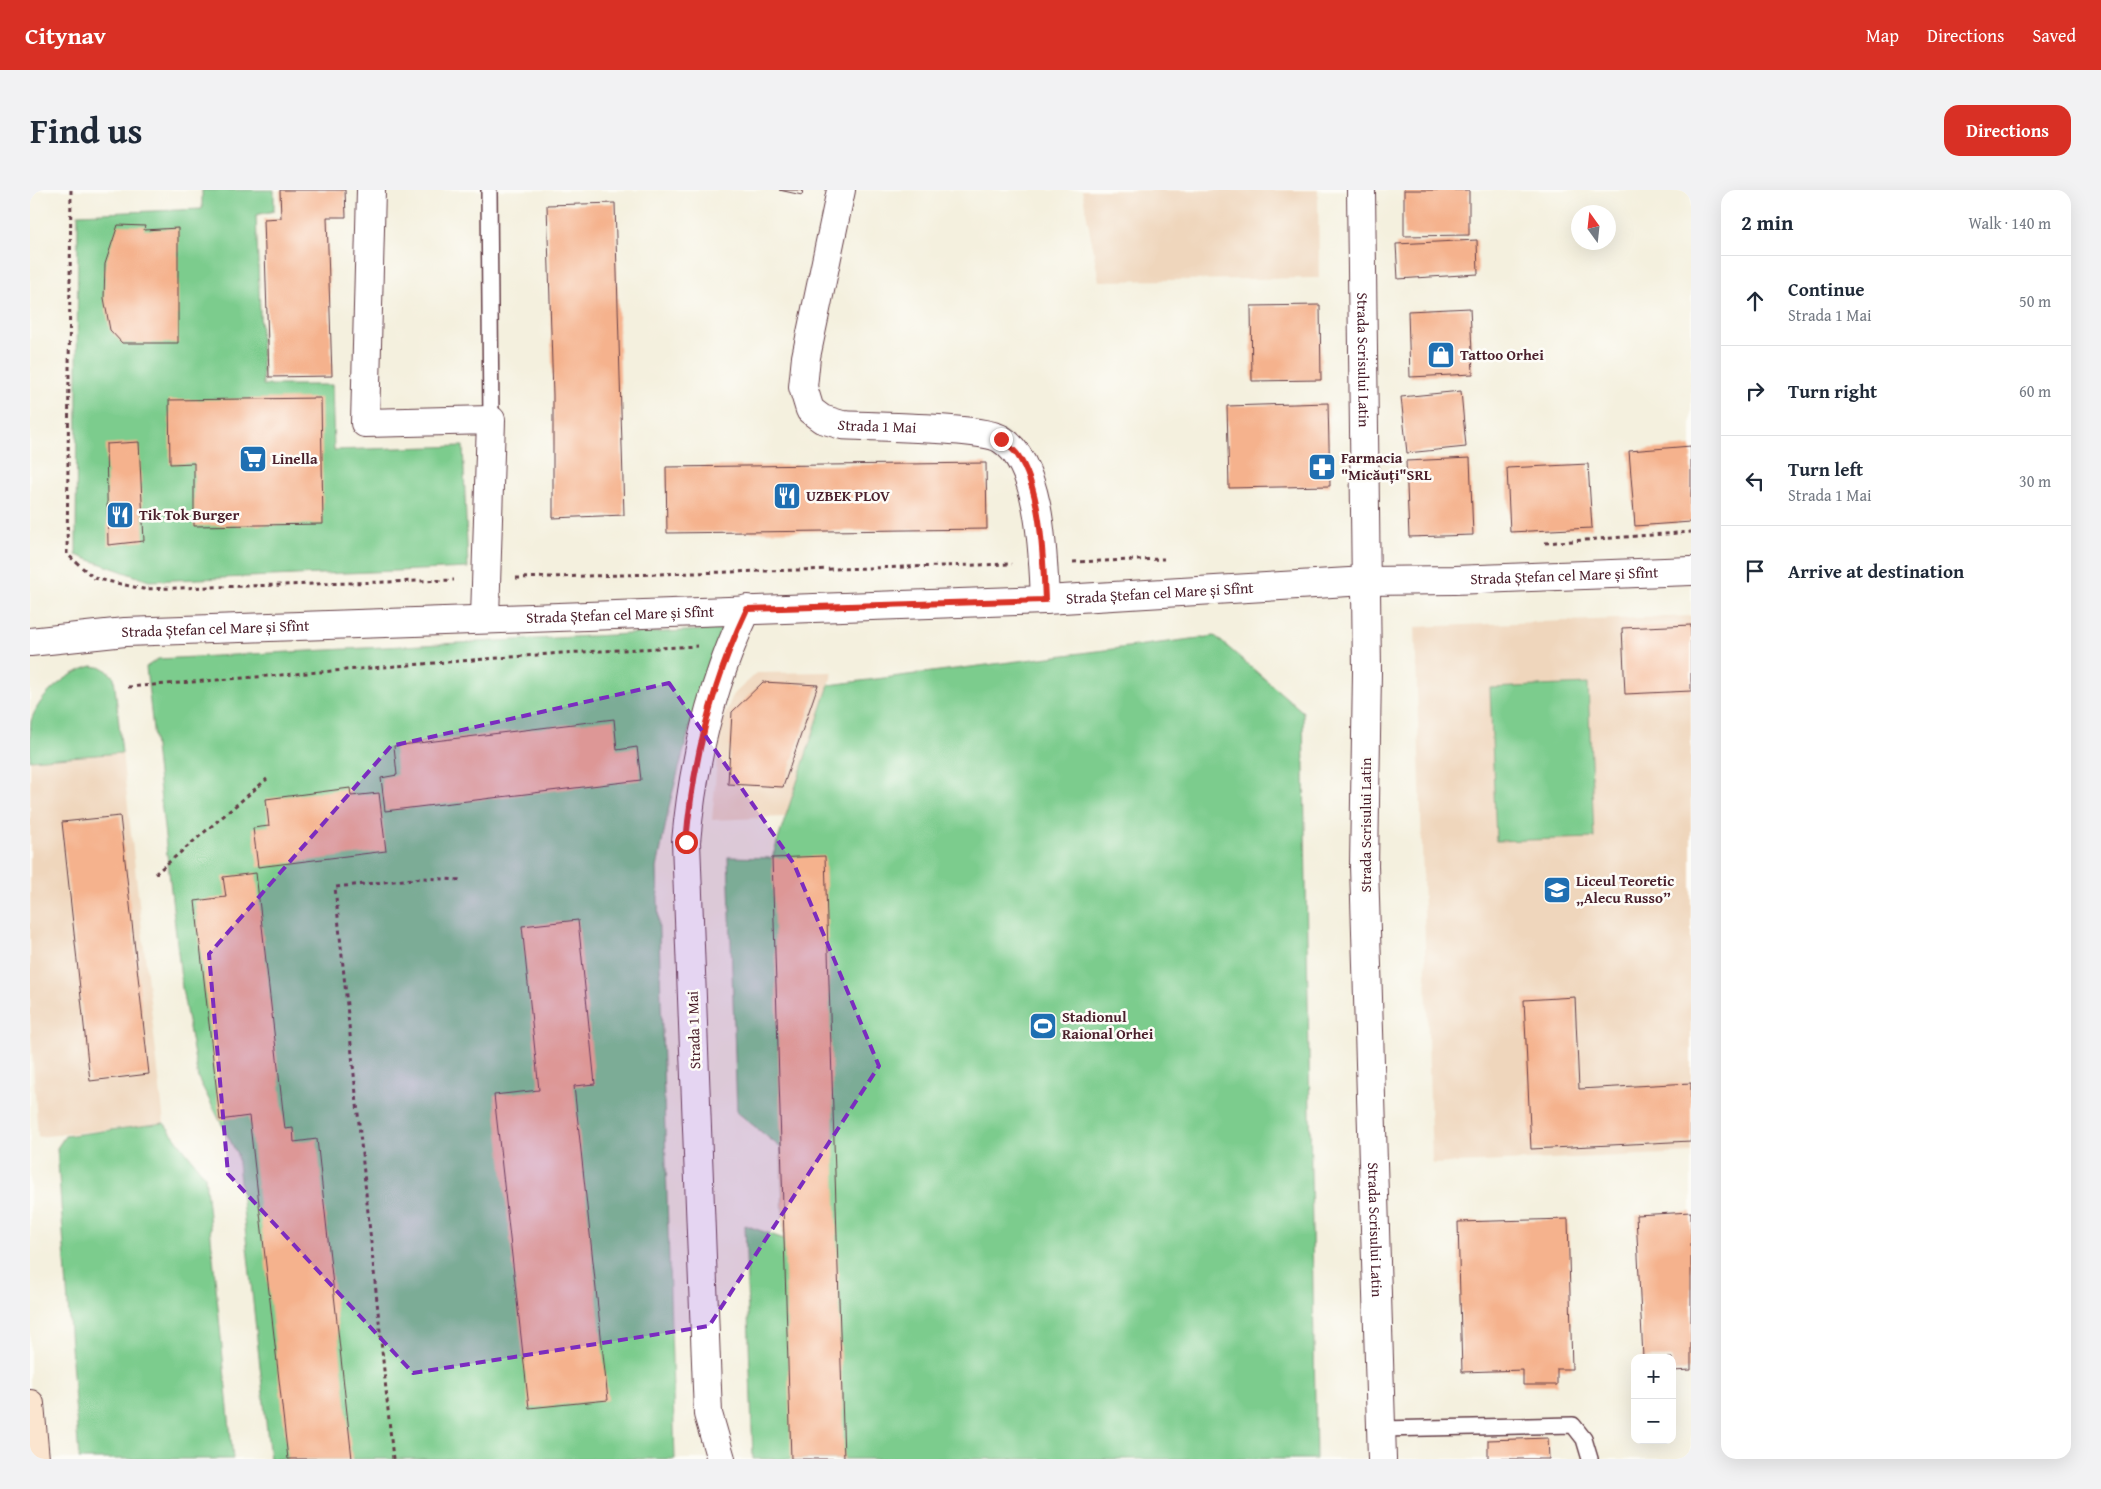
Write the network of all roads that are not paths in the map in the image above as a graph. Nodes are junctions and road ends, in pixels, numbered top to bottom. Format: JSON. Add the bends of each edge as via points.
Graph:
{"nodes":[{"id":1,"x":371,"y":190,"type":"edge"},
{"id":2,"x":489,"y":190,"type":"edge"},
{"id":3,"x":841,"y":190,"type":"edge"},
{"id":4,"x":1361,"y":190,"type":"edge"},
{"id":5,"x":491,"y":420,"type":"junction"},
{"id":6,"x":1691,"y":571,"type":"edge"},
{"id":7,"x":1366,"y":581,"type":"junction"},
{"id":8,"x":1045,"y":600,"type":"junction"},
{"id":9,"x":747,"y":609,"type":"junction"},
{"id":10,"x":485,"y":618,"type":"junction"},
{"id":11,"x":30,"y":642,"type":"edge"},
{"id":12,"x":30,"y":1404,"type":"edge"},
{"id":13,"x":1381,"y":1429,"type":"junction"},
{"id":14,"x":35,"y":1459,"type":"edge"},
{"id":15,"x":721,"y":1459,"type":"edge"},
{"id":16,"x":1382,"y":1459,"type":"edge"},
{"id":17,"x":1590,"y":1459,"type":"edge"}],
"edges":[{"from":1,"to":5,"type":"street","via":[[365,424]]},
{"from":2,"to":5,"type":"lane"},
{"from":3,"to":8,"type":"street","name":"Strada 1 Mai","via":[[806,357],[803,387],[810,410],[822,419],[842,425],[973,433],[1001,439],[1017,454],[1033,490],[1041,532]]},
{"from":4,"to":7,"type":"street","name":"Strada Scrisului Latin"},
{"from":5,"to":10,"type":"street"},
{"from":6,"to":7,"type":"street","name":"Strada Ștefan cel Mare și Sfînt"},
{"from":7,"to":8,"type":"street","name":"Strada Ștefan cel Mare și Sfînt"},
{"from":7,"to":13,"type":"street","name":"Strada Scrisului Latin","via":[[1364,866]]},
{"from":8,"to":9,"type":"street","name":"Strada Ștefan cel Mare și Sfînt"},
{"from":9,"to":10,"type":"street","name":"Strada Ștefan cel Mare și Sfînt"},
{"from":9,"to":15,"type":"street","name":"Strada 1 Mai","via":[[730,644],[714,691],[690,794],[686,842],[708,1414]]},
{"from":10,"to":11,"type":"street","name":"Strada Ștefan cel Mare și Sfînt","via":[[302,628],[125,632]]},
{"from":12,"to":14,"type":"street"},
{"from":13,"to":16,"type":"street","name":"Strada Scrisului Latin"},
{"from":13,"to":17,"type":"lane","via":[[1573,1425],[1584,1438]]}]}
